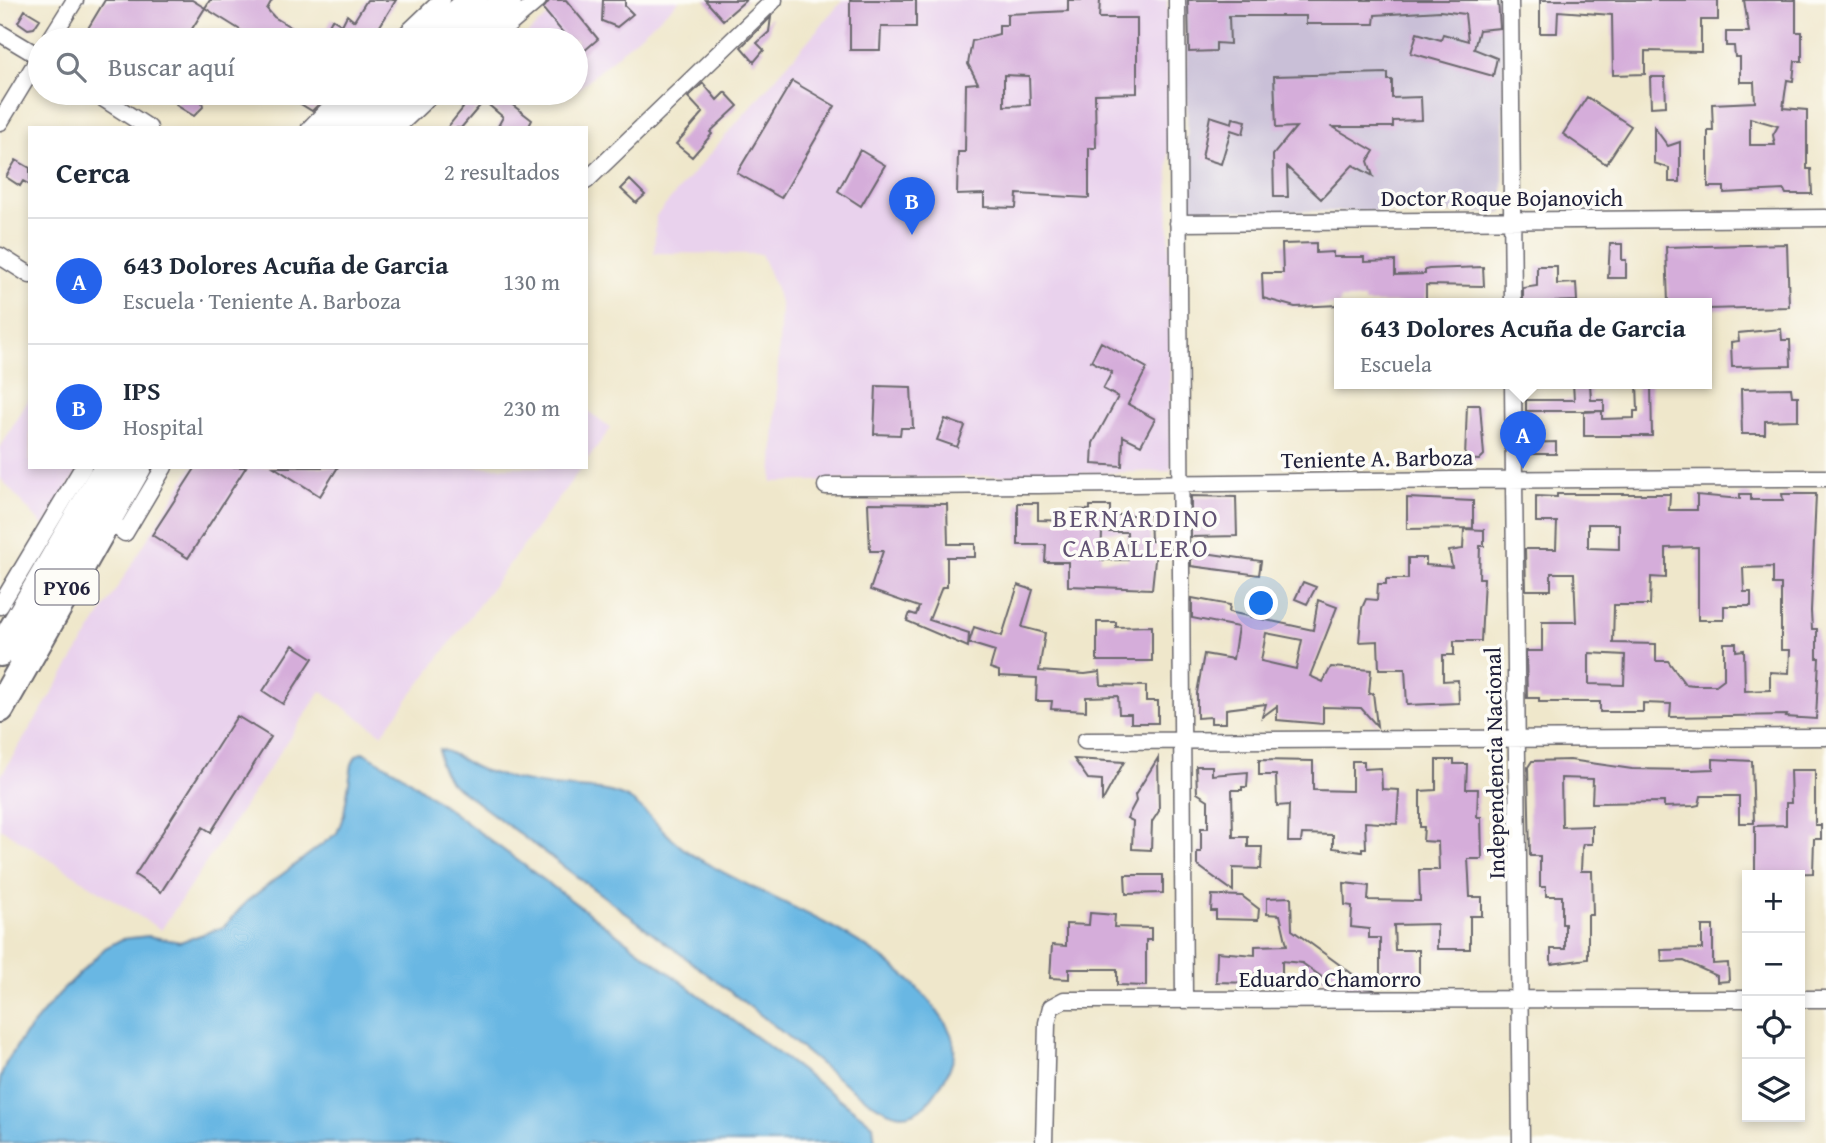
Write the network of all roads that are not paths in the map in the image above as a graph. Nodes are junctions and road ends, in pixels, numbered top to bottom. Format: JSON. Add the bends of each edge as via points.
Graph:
{"nodes":[{"id":1,"x":75,"y":0,"type":"edge"},
{"id":2,"x":507,"y":0,"type":"edge"},
{"id":3,"x":538,"y":0,"type":"edge"},
{"id":4,"x":774,"y":0,"type":"edge"},
{"id":5,"x":1177,"y":0,"type":"edge"},
{"id":6,"x":1510,"y":0,"type":"edge"},
{"id":7,"x":461,"y":19,"type":"edge"},
{"id":8,"x":58,"y":28,"type":"edge"},
{"id":9,"x":435,"y":28,"type":"edge"},
{"id":10,"x":0,"y":33,"type":"edge"},
{"id":11,"x":28,"y":50,"type":"edge"},
{"id":12,"x":28,"y":76,"type":"edge"},
{"id":13,"x":114,"y":105,"type":"edge"},
{"id":14,"x":332,"y":105,"type":"edge"},
{"id":15,"x":359,"y":105,"type":"edge"},
{"id":16,"x":394,"y":105,"type":"edge"},
{"id":17,"x":420,"y":105,"type":"edge"},
{"id":18,"x":0,"y":122,"type":"edge"},
{"id":19,"x":146,"y":126,"type":"edge"},
{"id":20,"x":312,"y":126,"type":"edge"},
{"id":21,"x":337,"y":126,"type":"edge"},
{"id":22,"x":371,"y":126,"type":"edge"},
{"id":23,"x":398,"y":126,"type":"edge"},
{"id":24,"x":588,"y":179,"type":"edge"},
{"id":25,"x":1512,"y":218,"type":"junction"},
{"id":26,"x":1826,"y":218,"type":"edge"},
{"id":27,"x":1178,"y":223,"type":"junction"},
{"id":28,"x":0,"y":257,"type":"edge"},
{"id":29,"x":28,"y":274,"type":"edge"},
{"id":30,"x":1513,"y":298,"type":"edge"},
{"id":31,"x":1513,"y":389,"type":"edge"},
{"id":32,"x":82,"y":469,"type":"edge"},
{"id":33,"x":107,"y":469,"type":"edge"},
{"id":34,"x":135,"y":469,"type":"edge"},
{"id":35,"x":163,"y":469,"type":"edge"},
{"id":36,"x":1514,"y":477,"type":"junction"},
{"id":37,"x":1826,"y":478,"type":"edge"},
{"id":38,"x":826,"y":486,"type":"dead end"},
{"id":39,"x":1180,"y":486,"type":"junction"},
{"id":40,"x":105,"y":519,"type":"junction"},
{"id":41,"x":0,"y":606,"type":"edge"},
{"id":42,"x":0,"y":652,"type":"edge"},
{"id":43,"x":0,"y":708,"type":"edge"},
{"id":44,"x":1826,"y":737,"type":"edge"},
{"id":45,"x":1517,"y":739,"type":"junction"},
{"id":46,"x":1085,"y":741,"type":"dead end"},
{"id":47,"x":1182,"y":741,"type":"junction"},
{"id":48,"x":1742,"y":999,"type":"edge"},
{"id":49,"x":1805,"y":999,"type":"edge"},
{"id":50,"x":1826,"y":999,"type":"edge"},
{"id":51,"x":1184,"y":1000,"type":"junction"},
{"id":52,"x":1519,"y":1001,"type":"junction"},
{"id":53,"x":1044,"y":1143,"type":"edge"},
{"id":54,"x":1521,"y":1143,"type":"edge"}],
"edges":[{"from":1,"to":8,"type":"street"},
{"from":2,"to":7,"type":"highway"},
{"from":3,"to":7,"type":"street"},
{"from":4,"to":24,"type":"street"},
{"from":5,"to":27,"type":"street"},
{"from":6,"to":25,"type":"street"},
{"from":7,"to":9,"type":"street"},
{"from":10,"to":11,"type":"street"},
{"from":12,"to":18,"type":"street"},
{"from":13,"to":19,"type":"street"},
{"from":14,"to":20,"type":"street"},
{"from":15,"to":21,"type":"highway"},
{"from":16,"to":22,"type":"highway"},
{"from":17,"to":23,"type":"street"},
{"from":25,"to":26,"type":"street","name":"Doctor Roque Bojanovich"},
{"from":25,"to":27,"type":"street","name":"Doctor Roque Bojanovich"},
{"from":25,"to":30,"type":"street"},
{"from":27,"to":39,"type":"street"},
{"from":28,"to":29,"type":"street"},
{"from":31,"to":36,"type":"street","name":"Independencia Nacional"},
{"from":32,"to":41,"type":"street"},
{"from":33,"to":42,"type":"highway","number":"PY06"},
{"from":34,"to":40,"type":"highway","number":"PY06"},
{"from":35,"to":40,"type":"street","via":[[125,533]]},
{"from":36,"to":37,"type":"street","name":"Teniente A. Barboza"},
{"from":36,"to":39,"type":"street","name":"Teniente A. Barboza"},
{"from":36,"to":45,"type":"street","name":"Independencia Nacional"},
{"from":38,"to":39,"type":"street","name":"Teniente A. Barboza"},
{"from":39,"to":47,"type":"street"},
{"from":40,"to":43,"type":"highway","number":"PY06"},
{"from":44,"to":45,"type":"street"},
{"from":45,"to":47,"type":"street"},
{"from":45,"to":52,"type":"street","name":"Independencia Nacional"},
{"from":46,"to":47,"type":"street"},
{"from":47,"to":51,"type":"street"},
{"from":48,"to":52,"type":"street","name":"Eduardo Chamorro"},
{"from":49,"to":50,"type":"street"},
{"from":51,"to":52,"type":"street","name":"Eduardo Chamorro"},
{"from":51,"to":53,"type":"street","name":"Eduardo Chamorro","via":[[1065,1000],[1051,1007]]},
{"from":52,"to":54,"type":"street","name":"Independencia Nacional"}]}
